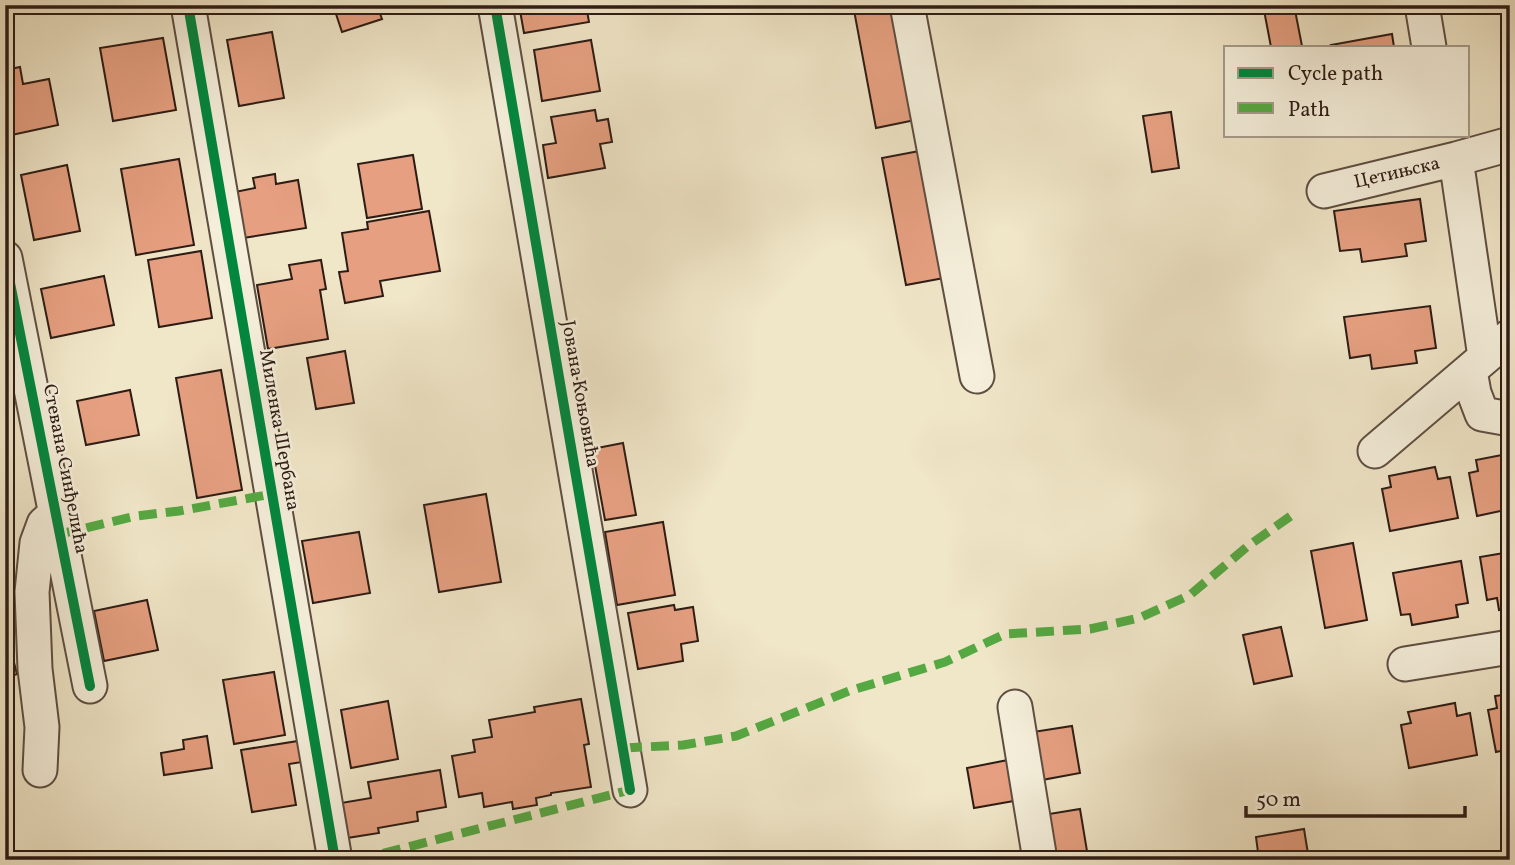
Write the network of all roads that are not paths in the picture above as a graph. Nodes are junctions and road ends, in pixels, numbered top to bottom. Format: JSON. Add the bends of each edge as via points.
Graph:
{"nodes":[{"id":1,"x":188,"y":5,"type":"edge"},
{"id":2,"x":495,"y":5,"type":"edge"},
{"id":3,"x":907,"y":5,"type":"edge"},
{"id":4,"x":1422,"y":5,"type":"edge"},
{"id":5,"x":1429,"y":46,"type":"edge"},
{"id":6,"x":1510,"y":144,"type":"edge"},
{"id":7,"x":1456,"y":159,"type":"junction"},
{"id":8,"x":1324,"y":191,"type":"dead end"},
{"id":9,"x":5,"y":258,"type":"edge"},
{"id":10,"x":1510,"y":336,"type":"edge"},
{"id":11,"x":1477,"y":364,"type":"junction"},
{"id":12,"x":977,"y":376,"type":"dead end"},
{"id":13,"x":1510,"y":419,"type":"edge"},
{"id":14,"x":1375,"y":451,"type":"dead end"},
{"id":15,"x":56,"y":513,"type":"junction"},
{"id":16,"x":1510,"y":647,"type":"edge"},
{"id":17,"x":1405,"y":664,"type":"dead end"},
{"id":18,"x":90,"y":686,"type":"dead end"},
{"id":19,"x":1014,"y":707,"type":"dead end"},
{"id":20,"x":40,"y":771,"type":"dead end"},
{"id":21,"x":630,"y":790,"type":"dead end"},
{"id":22,"x":335,"y":860,"type":"edge"},
{"id":23,"x":1040,"y":860,"type":"edge"}],
"edges":[{"from":1,"to":22,"type":"street","name":"Миленка Шербана"},
{"from":2,"to":21,"type":"street","name":"Јована Коњовића"},
{"from":3,"to":12,"type":"street"},
{"from":4,"to":5,"type":"street"},
{"from":6,"to":7,"type":"street","name":"Цетињска"},
{"from":7,"to":8,"type":"street","name":"Цетињска"},
{"from":7,"to":11,"type":"street"},
{"from":9,"to":15,"type":"street","name":"Стевана Синђелића"},
{"from":10,"to":11,"type":"street"},
{"from":11,"to":13,"type":"street","via":[[1474,393],[1482,414]]},
{"from":11,"to":14,"type":"street"},
{"from":15,"to":18,"type":"street","name":"Стевана Синђелића"},
{"from":15,"to":20,"type":"street","via":[[44,524],[37,543],[32,592],[42,727]]},
{"from":16,"to":17,"type":"street"},
{"from":19,"to":23,"type":"street"}]}
